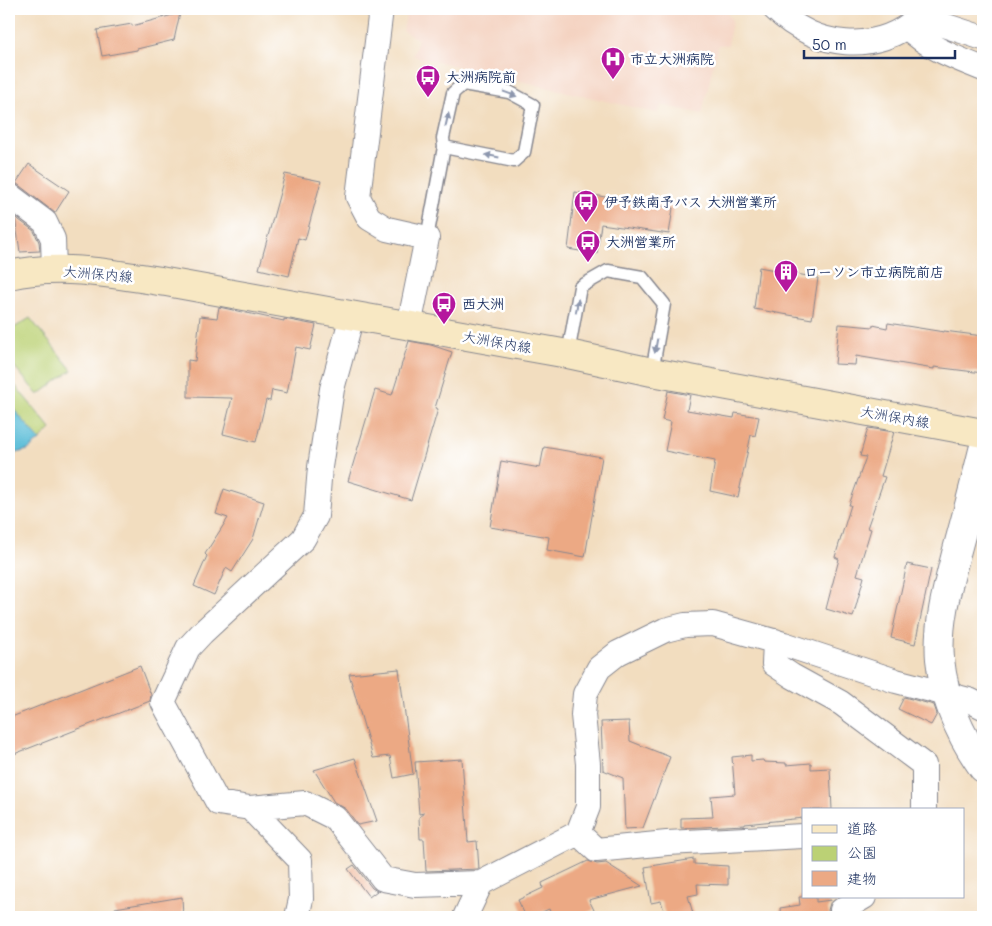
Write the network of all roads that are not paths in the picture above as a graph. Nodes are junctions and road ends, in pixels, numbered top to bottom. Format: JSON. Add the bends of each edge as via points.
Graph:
{"nodes":[{"id":1,"x":381,"y":9,"type":"edge"},
{"id":2,"x":775,"y":9,"type":"edge"},
{"id":3,"x":907,"y":27,"type":"junction"},
{"id":4,"x":983,"y":38,"type":"edge"},
{"id":5,"x":983,"y":69,"type":"edge"},
{"id":6,"x":444,"y":147,"type":"junction"},
{"id":7,"x":9,"y":195,"type":"edge"},
{"id":8,"x":427,"y":238,"type":"junction"},
{"id":9,"x":54,"y":270,"type":"junction"},
{"id":10,"x":9,"y":275,"type":"edge"},
{"id":11,"x":352,"y":316,"type":"junction"},
{"id":12,"x":409,"y":326,"type":"junction"},
{"id":13,"x":568,"y":354,"type":"junction"},
{"id":14,"x":652,"y":372,"type":"junction"},
{"id":15,"x":983,"y":433,"type":"edge"},
{"id":16,"x":983,"y":450,"type":"edge"},
{"id":17,"x":775,"y":641,"type":"junction"},
{"id":18,"x":946,"y":694,"type":"junction"},
{"id":19,"x":983,"y":707,"type":"edge"},
{"id":20,"x":983,"y":768,"type":"edge"},
{"id":21,"x":250,"y":808,"type":"junction"},
{"id":22,"x":924,"y":808,"type":"edge"},
{"id":23,"x":578,"y":834,"type":"junction"},
{"id":24,"x":802,"y":836,"type":"edge"},
{"id":25,"x":481,"y":884,"type":"junction"},
{"id":26,"x":862,"y":898,"type":"edge"},
{"id":27,"x":842,"y":910,"type":"dead end"},
{"id":28,"x":297,"y":917,"type":"edge"},
{"id":29,"x":465,"y":917,"type":"edge"}],
"edges":[{"from":1,"to":8,"type":"street","via":[[358,197],[369,218],[387,229]]},
{"from":2,"to":3,"type":"street","via":[[798,28],[821,38],[850,44],[878,40]]},
{"from":3,"to":4,"type":"street","via":[[919,17]]},
{"from":3,"to":5,"type":"street","via":[[920,40]]},
{"from":6,"to":6,"type":"lane","one_way":true,"via":[[453,93],[463,84],[509,92],[533,105],[524,152],[514,161]]},
{"from":6,"to":8,"type":"lane"},
{"from":7,"to":9,"type":"street","via":[[45,222],[53,239]]},
{"from":8,"to":12,"type":"street"},
{"from":9,"to":10,"type":"main road","name":"大洲保内線"},
{"from":9,"to":11,"type":"main road","name":"大洲保内線","via":[[100,272],[166,282]]},
{"from":11,"to":12,"type":"main road","name":"大洲保内線"},
{"from":11,"to":21,"type":"street","via":[[332,389],[316,516],[303,539],[188,648],[163,702],[218,802]]},
{"from":12,"to":13,"type":"main road","name":"大洲保内線"},
{"from":13,"to":14,"type":"main road","name":"大洲保内線"},
{"from":13,"to":14,"type":"lane","one_way":true,"via":[[580,287],[608,271],[642,277],[664,304]]},
{"from":14,"to":15,"type":"main road","name":"大洲保内線"},
{"from":16,"to":18,"type":"street","via":[[947,589],[940,658]]},
{"from":17,"to":18,"type":"street"},
{"from":17,"to":22,"type":"street","via":[[774,664],[841,703],[924,765]]},
{"from":17,"to":23,"type":"street","via":[[713,624],[685,625],[665,630],[618,653],[599,668],[585,694],[583,715],[588,807]]},
{"from":18,"to":19,"type":"street"},
{"from":18,"to":20,"type":"street","via":[[958,725]]},
{"from":21,"to":25,"type":"street","via":[[305,803],[335,818],[383,878],[415,885]]},
{"from":21,"to":28,"type":"street","via":[[300,860],[302,899]]},
{"from":23,"to":24,"type":"street","via":[[596,850]]},
{"from":23,"to":25,"type":"street"},
{"from":25,"to":29,"type":"street"},
{"from":26,"to":27,"type":"street"}]}
